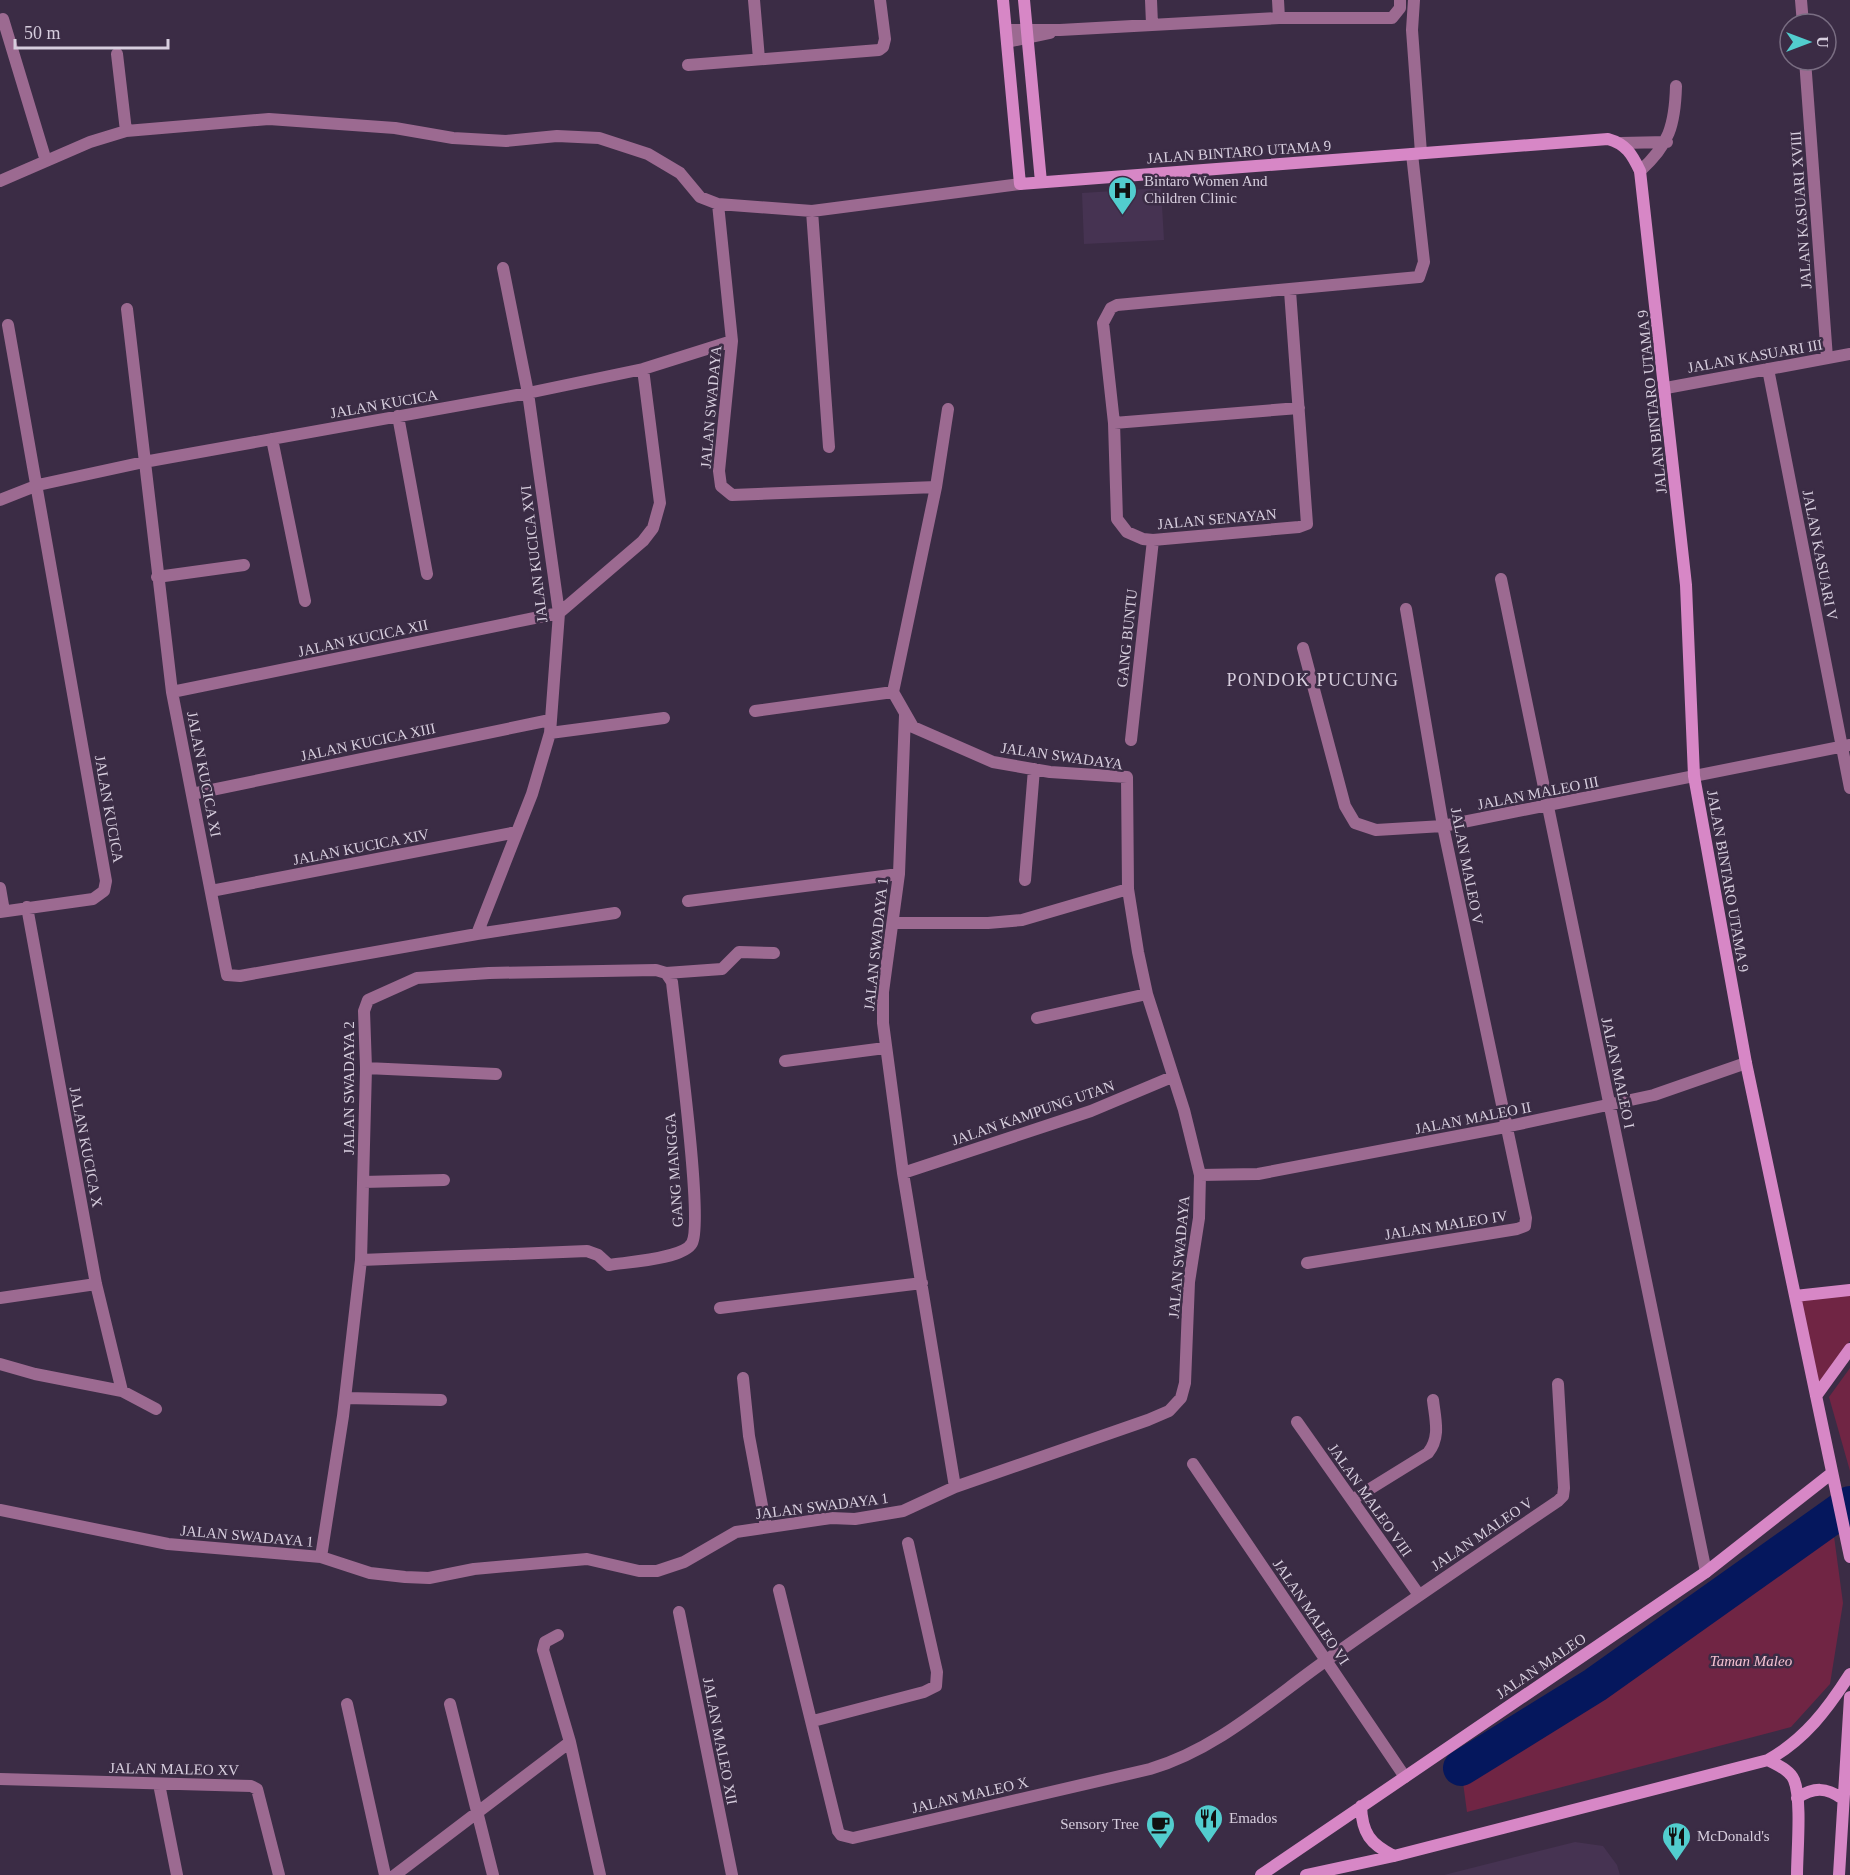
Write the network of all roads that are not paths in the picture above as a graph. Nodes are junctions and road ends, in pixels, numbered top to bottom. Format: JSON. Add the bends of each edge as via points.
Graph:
{"nodes":[{"id":1,"x":754,"y":0,"type":"edge"},
{"id":2,"x":880,"y":0,"type":"edge"},
{"id":3,"x":1003,"y":0,"type":"edge"},
{"id":4,"x":1024,"y":0,"type":"edge"},
{"id":5,"x":1151,"y":0,"type":"edge"},
{"id":6,"x":1278,"y":0,"type":"edge"},
{"id":7,"x":1400,"y":0,"type":"edge"},
{"id":8,"x":1414,"y":0,"type":"edge"},
{"id":9,"x":1279,"y":18,"type":"junction"},
{"id":10,"x":3,"y":19,"type":"dead end"},
{"id":11,"x":1152,"y":24,"type":"junction"},
{"id":12,"x":1028,"y":34,"type":"junction"},
{"id":13,"x":1007,"y":36,"type":"junction"},
{"id":14,"x":117,"y":54,"type":"dead end"},
{"id":15,"x":759,"y":59,"type":"junction"},
{"id":16,"x":688,"y":64,"type":"dead end"},
{"id":17,"x":1806,"y":72,"type":"edge"},
{"id":18,"x":1676,"y":86,"type":"dead end"},
{"id":19,"x":126,"y":131,"type":"junction"},
{"id":20,"x":1667,"y":142,"type":"junction"},
{"id":21,"x":1622,"y":143,"type":"junction"},
{"id":22,"x":1416,"y":153,"type":"junction"},
{"id":23,"x":46,"y":161,"type":"junction"},
{"id":24,"x":1640,"y":171,"type":"junction"},
{"id":25,"x":0,"y":181,"type":"edge"},
{"id":26,"x":1041,"y":182,"type":"junction"},
{"id":27,"x":1020,"y":184,"type":"junction"},
{"id":28,"x":718,"y":204,"type":"junction"},
{"id":29,"x":812,"y":211,"type":"junction"},
{"id":30,"x":503,"y":268,"type":"dead end"},
{"id":31,"x":1290,"y":291,"type":"junction"},
{"id":32,"x":127,"y":309,"type":"dead end"},
{"id":33,"x":8,"y":325,"type":"dead end"},
{"id":34,"x":732,"y":340,"type":"junction"},
{"id":35,"x":1850,"y":354,"type":"edge"},
{"id":36,"x":1827,"y":358,"type":"junction"},
{"id":37,"x":643,"y":369,"type":"junction"},
{"id":38,"x":1768,"y":369,"type":"junction"},
{"id":39,"x":1666,"y":388,"type":"junction"},
{"id":40,"x":528,"y":393,"type":"junction"},
{"id":41,"x":1299,"y":408,"type":"junction"},
{"id":42,"x":948,"y":410,"type":"dead end"},
{"id":43,"x":398,"y":416,"type":"junction"},
{"id":44,"x":1114,"y":423,"type":"junction"},
{"id":45,"x":272,"y":439,"type":"junction"},
{"id":46,"x":829,"y":447,"type":"dead end"},
{"id":47,"x":144,"y":462,"type":"junction"},
{"id":48,"x":38,"y":485,"type":"junction"},
{"id":49,"x":936,"y":487,"type":"junction"},
{"id":50,"x":0,"y":500,"type":"edge"},
{"id":51,"x":1154,"y":540,"type":"junction"},
{"id":52,"x":244,"y":565,"type":"dead end"},
{"id":53,"x":427,"y":574,"type":"dead end"},
{"id":54,"x":157,"y":577,"type":"junction"},
{"id":55,"x":1501,"y":579,"type":"dead end"},
{"id":56,"x":304,"y":601,"type":"dead end"},
{"id":57,"x":1406,"y":609,"type":"dead end"},
{"id":58,"x":559,"y":613,"type":"junction"},
{"id":59,"x":1303,"y":648,"type":"dead end"},
{"id":60,"x":172,"y":692,"type":"junction"},
{"id":61,"x":893,"y":692,"type":"junction"},
{"id":62,"x":755,"y":711,"type":"dead end"},
{"id":63,"x":904,"y":715,"type":"junction"},
{"id":64,"x":664,"y":718,"type":"dead end"},
{"id":65,"x":550,"y":720,"type":"junction"},
{"id":66,"x":550,"y":733,"type":"junction"},
{"id":67,"x":1131,"y":740,"type":"dead end"},
{"id":68,"x":1846,"y":745,"type":"edge"},
{"id":69,"x":1034,"y":769,"type":"junction"},
{"id":70,"x":1694,"y":776,"type":"junction"},
{"id":71,"x":1850,"y":788,"type":"edge"},
{"id":72,"x":192,"y":794,"type":"junction"},
{"id":73,"x":1548,"y":807,"type":"junction"},
{"id":74,"x":1443,"y":826,"type":"junction"},
{"id":75,"x":517,"y":832,"type":"junction"},
{"id":76,"x":899,"y":874,"type":"junction"},
{"id":77,"x":1025,"y":880,"type":"dead end"},
{"id":78,"x":0,"y":888,"type":"edge"},
{"id":79,"x":1128,"y":889,"type":"junction"},
{"id":80,"x":211,"y":891,"type":"junction"},
{"id":81,"x":688,"y":902,"type":"dead end"},
{"id":82,"x":27,"y":907,"type":"junction"},
{"id":83,"x":2,"y":911,"type":"edge"},
{"id":84,"x":615,"y":913,"type":"dead end"},
{"id":85,"x":893,"y":923,"type":"junction"},
{"id":86,"x":477,"y":934,"type":"junction"},
{"id":87,"x":774,"y":953,"type":"dead end"},
{"id":88,"x":666,"y":973,"type":"junction"},
{"id":89,"x":1147,"y":994,"type":"junction"},
{"id":90,"x":1037,"y":1018,"type":"dead end"},
{"id":91,"x":885,"y":1048,"type":"junction"},
{"id":92,"x":785,"y":1061,"type":"dead end"},
{"id":93,"x":1746,"y":1063,"type":"junction"},
{"id":94,"x":366,"y":1068,"type":"junction"},
{"id":95,"x":496,"y":1074,"type":"dead end"},
{"id":96,"x":1172,"y":1077,"type":"junction"},
{"id":97,"x":1609,"y":1105,"type":"junction"},
{"id":98,"x":1505,"y":1128,"type":"junction"},
{"id":99,"x":903,"y":1173,"type":"junction"},
{"id":100,"x":1200,"y":1175,"type":"junction"},
{"id":101,"x":444,"y":1179,"type":"dead end"},
{"id":102,"x":363,"y":1182,"type":"junction"},
{"id":103,"x":361,"y":1260,"type":"junction"},
{"id":104,"x":1307,"y":1263,"type":"dead end"},
{"id":105,"x":922,"y":1283,"type":"junction"},
{"id":106,"x":96,"y":1284,"type":"junction"},
{"id":107,"x":1850,"y":1290,"type":"edge"},
{"id":108,"x":1795,"y":1296,"type":"junction"},
{"id":109,"x":0,"y":1298,"type":"edge"},
{"id":110,"x":720,"y":1308,"type":"dead end"},
{"id":111,"x":1850,"y":1349,"type":"edge"},
{"id":112,"x":0,"y":1364,"type":"edge"},
{"id":113,"x":743,"y":1377,"type":"dead end"},
{"id":114,"x":1558,"y":1384,"type":"dead end"},
{"id":115,"x":122,"y":1391,"type":"junction"},
{"id":116,"x":1816,"y":1396,"type":"junction"},
{"id":117,"x":345,"y":1398,"type":"junction"},
{"id":118,"x":441,"y":1400,"type":"dead end"},
{"id":119,"x":1433,"y":1400,"type":"dead end"},
{"id":120,"x":156,"y":1409,"type":"dead end"},
{"id":121,"x":1297,"y":1422,"type":"dead end"},
{"id":122,"x":1193,"y":1464,"type":"dead end"},
{"id":123,"x":1832,"y":1473,"type":"junction"},
{"id":124,"x":955,"y":1487,"type":"junction"},
{"id":125,"x":1352,"y":1500,"type":"junction"},
{"id":126,"x":0,"y":1510,"type":"edge"},
{"id":127,"x":766,"y":1527,"type":"junction"},
{"id":128,"x":908,"y":1543,"type":"dead end"},
{"id":129,"x":1850,"y":1552,"type":"edge"},
{"id":130,"x":321,"y":1557,"type":"junction"},
{"id":131,"x":1706,"y":1572,"type":"junction"},
{"id":132,"x":779,"y":1590,"type":"dead end"},
{"id":133,"x":1419,"y":1595,"type":"junction"},
{"id":134,"x":679,"y":1612,"type":"dead end"},
{"id":135,"x":558,"y":1635,"type":"dead end"},
{"id":136,"x":1326,"y":1660,"type":"junction"},
{"id":137,"x":1850,"y":1674,"type":"edge"},
{"id":138,"x":1850,"y":1697,"type":"edge"},
{"id":139,"x":347,"y":1704,"type":"dead end"},
{"id":140,"x":450,"y":1704,"type":"dead end"},
{"id":141,"x":813,"y":1721,"type":"junction"},
{"id":142,"x":570,"y":1742,"type":"junction"},
{"id":143,"x":1768,"y":1760,"type":"junction"},
{"id":144,"x":1405,"y":1777,"type":"junction"},
{"id":145,"x":0,"y":1779,"type":"edge"},
{"id":146,"x":159,"y":1784,"type":"junction"},
{"id":147,"x":1797,"y":1798,"type":"junction"},
{"id":148,"x":1843,"y":1798,"type":"junction"},
{"id":149,"x":1361,"y":1806,"type":"junction"},
{"id":150,"x":478,"y":1812,"type":"junction"},
{"id":151,"x":1394,"y":1856,"type":"junction"},
{"id":152,"x":177,"y":1875,"type":"edge"},
{"id":153,"x":279,"y":1875,"type":"edge"},
{"id":154,"x":385,"y":1875,"type":"edge"},
{"id":155,"x":395,"y":1875,"type":"edge"},
{"id":156,"x":493,"y":1875,"type":"edge"},
{"id":157,"x":600,"y":1875,"type":"edge"},
{"id":158,"x":732,"y":1875,"type":"edge"},
{"id":159,"x":1261,"y":1875,"type":"edge"},
{"id":160,"x":1306,"y":1875,"type":"edge"},
{"id":161,"x":1797,"y":1875,"type":"edge"},
{"id":162,"x":1839,"y":1875,"type":"edge"}],
"edges":[{"from":1,"to":15,"type":"street"},
{"from":2,"to":15,"type":"street","via":[[885,39],[879,50]]},
{"from":3,"to":13,"type":"street"},
{"from":4,"to":12,"type":"street"},
{"from":5,"to":11,"type":"street"},
{"from":6,"to":9,"type":"street"},
{"from":7,"to":9,"type":"street","via":[[1400,8],[1392,18]]},
{"from":8,"to":22,"type":"street"},
{"from":9,"to":11,"type":"street"},
{"from":10,"to":23,"type":"street"},
{"from":11,"to":12,"type":"street"},
{"from":12,"to":13,"type":"street"},
{"from":12,"to":26,"type":"street"},
{"from":13,"to":27,"type":"street"},
{"from":14,"to":19,"type":"street"},
{"from":15,"to":16,"type":"street"},
{"from":17,"to":36,"type":"street","name":"JALAN KASUARI XVIII"},
{"from":18,"to":20,"type":"street","via":[[1676,105]]},
{"from":19,"to":23,"type":"street"},
{"from":19,"to":28,"type":"street","via":[[269,119],[395,128],[453,138],[599,138],[648,154],[680,173],[700,197]]},
{"from":20,"to":21,"type":"street"},
{"from":20,"to":24,"type":"street"},
{"from":21,"to":22,"type":"street","name":"JALAN BINTARO UTAMA 9","via":[[1608,139]]},
{"from":21,"to":24,"type":"street","name":"JALAN BINTARO UTAMA 9"},
{"from":22,"to":26,"type":"street","name":"JALAN BINTARO UTAMA 9"},
{"from":22,"to":31,"type":"street","name":"JALAN SENAYAN","via":[[1424,262],[1419,277]]},
{"from":23,"to":25,"type":"street"},
{"from":24,"to":39,"type":"street","name":"JALAN BINTARO UTAMA 9"},
{"from":26,"to":27,"type":"street","name":"JALAN BINTARO UTAMA 9"},
{"from":27,"to":29,"type":"street","name":"JALAN BINTARO UTAMA 9"},
{"from":28,"to":29,"type":"street","name":"JALAN BINTARO UTAMA 9"},
{"from":28,"to":34,"type":"street","name":"JALAN SWADAYA"},
{"from":29,"to":46,"type":"street"},
{"from":30,"to":40,"type":"street","name":"JALAN KUCICA XVI"},
{"from":31,"to":41,"type":"street","name":"JALAN SENAYAN"},
{"from":31,"to":44,"type":"street","name":"JALAN SENAYAN","via":[[1111,308],[1103,323]]},
{"from":32,"to":47,"type":"street","name":"JALAN KUCICA XI"},
{"from":33,"to":48,"type":"street","name":"JALAN KUCICA"},
{"from":34,"to":37,"type":"street","name":"JALAN KUCICA"},
{"from":34,"to":49,"type":"street","name":"JALAN SWADAYA","via":[[719,471],[721,486],[732,495]]},
{"from":35,"to":36,"type":"street","name":"JALAN KASUARI III"},
{"from":36,"to":38,"type":"street","name":"JALAN KASUARI III"},
{"from":37,"to":40,"type":"street","name":"JALAN KUCICA"},
{"from":37,"to":58,"type":"street","via":[[660,489],[657,516],[643,541]]},
{"from":38,"to":39,"type":"street","name":"JALAN KASUARI III"},
{"from":38,"to":68,"type":"street","name":"JALAN KASUARI V"},
{"from":39,"to":70,"type":"street","name":"JALAN BINTARO UTAMA 9","via":[[1686,585]]},
{"from":40,"to":43,"type":"street","name":"JALAN KUCICA"},
{"from":40,"to":58,"type":"street","name":"JALAN KUCICA XVI"},
{"from":41,"to":44,"type":"street"},
{"from":41,"to":51,"type":"street","name":"JALAN SENAYAN","via":[[1307,524]]},
{"from":42,"to":49,"type":"street"},
{"from":43,"to":45,"type":"street","name":"JALAN KUCICA"},
{"from":43,"to":53,"type":"street"},
{"from":44,"to":51,"type":"street","name":"JALAN SENAYAN","via":[[1117,519],[1127,532]]},
{"from":45,"to":47,"type":"street","name":"JALAN KUCICA"},
{"from":45,"to":56,"type":"street"},
{"from":47,"to":48,"type":"street","name":"JALAN KUCICA"},
{"from":47,"to":54,"type":"street","name":"JALAN KUCICA XI"},
{"from":48,"to":50,"type":"street","name":"JALAN KUCICA"},
{"from":48,"to":82,"type":"street","name":"JALAN KUCICA","via":[[106,881],[104,891],[93,899]]},
{"from":49,"to":61,"type":"street"},
{"from":51,"to":67,"type":"street","name":"GANG BUNTU"},
{"from":52,"to":54,"type":"street"},
{"from":54,"to":60,"type":"street","name":"JALAN KUCICA XI"},
{"from":55,"to":73,"type":"street","name":"JALAN MALEO I"},
{"from":57,"to":74,"type":"street","name":"JALAN MALEO V"},
{"from":58,"to":60,"type":"street","name":"JALAN KUCICA XII"},
{"from":58,"to":65,"type":"street","name":"JALAN KUCICA XVI"},
{"from":59,"to":74,"type":"street","name":"JALAN MALEO III","via":[[1345,807],[1355,823],[1376,830]]},
{"from":60,"to":72,"type":"street","name":"JALAN KUCICA XI"},
{"from":61,"to":62,"type":"street"},
{"from":61,"to":63,"type":"street","name":"JALAN SWADAYA"},
{"from":63,"to":69,"type":"street","name":"JALAN SWADAYA","via":[[913,727],[942,741],[993,762]]},
{"from":63,"to":76,"type":"street","name":"JALAN SWADAYA 1"},
{"from":64,"to":66,"type":"street"},
{"from":65,"to":66,"type":"street","name":"JALAN KUCICA XVI"},
{"from":65,"to":72,"type":"street","name":"JALAN KUCICA XIII"},
{"from":66,"to":75,"type":"street","name":"JALAN KUCICA XVI"},
{"from":68,"to":70,"type":"street","name":"JALAN MALEO III"},
{"from":68,"to":71,"type":"street","name":"JALAN KASUARI V"},
{"from":69,"to":77,"type":"street"},
{"from":69,"to":79,"type":"street","name":"JALAN SWADAYA","via":[[1127,777]]},
{"from":70,"to":73,"type":"street","name":"JALAN MALEO III"},
{"from":70,"to":93,"type":"street","name":"JALAN BINTARO UTAMA 9"},
{"from":72,"to":80,"type":"street","name":"JALAN KUCICA XI"},
{"from":73,"to":74,"type":"street","name":"JALAN MALEO III"},
{"from":73,"to":97,"type":"street","name":"JALAN MALEO I"},
{"from":74,"to":98,"type":"street","name":"JALAN MALEO V"},
{"from":75,"to":80,"type":"street","name":"JALAN KUCICA XIV"},
{"from":75,"to":86,"type":"street","name":"JALAN KUCICA XVI"},
{"from":76,"to":81,"type":"street"},
{"from":76,"to":85,"type":"street","name":"JALAN SWADAYA 1"},
{"from":78,"to":83,"type":"street"},
{"from":79,"to":85,"type":"street","via":[[1022,920]]},
{"from":79,"to":89,"type":"street","name":"JALAN SWADAYA"},
{"from":80,"to":86,"type":"street","name":"JALAN KUCICA XI","via":[[227,975],[240,976]]},
{"from":82,"to":83,"type":"street","name":"JALAN KUCICA"},
{"from":82,"to":106,"type":"street","name":"JALAN KUCICA X"},
{"from":84,"to":86,"type":"street"},
{"from":85,"to":91,"type":"street","name":"JALAN SWADAYA 1","via":[[883,992]]},
{"from":87,"to":88,"type":"street","name":"JALAN SWADAYA 2","via":[[739,952],[722,969]]},
{"from":88,"to":94,"type":"street","name":"JALAN SWADAYA 2","via":[[489,973],[417,978],[368,1000],[364,1011]]},
{"from":88,"to":103,"type":"street","name":"GANG MANGGA","via":[[672,981],[692,1175],[692,1244],[682,1253],[609,1265],[587,1251]]},
{"from":89,"to":90,"type":"street"},
{"from":89,"to":96,"type":"street","name":"JALAN SWADAYA"},
{"from":91,"to":92,"type":"street"},
{"from":91,"to":99,"type":"street","name":"JALAN SWADAYA 1"},
{"from":93,"to":97,"type":"street","name":"JALAN MALEO II","via":[[1654,1095]]},
{"from":93,"to":108,"type":"street","name":"JALAN BINTARO UTAMA 9"},
{"from":94,"to":95,"type":"street"},
{"from":94,"to":102,"type":"street","name":"JALAN SWADAYA 2"},
{"from":96,"to":99,"type":"street","name":"JALAN KAMPUNG UTAN","via":[[1091,1111]]},
{"from":96,"to":100,"type":"street","name":"JALAN SWADAYA"},
{"from":97,"to":98,"type":"street","name":"JALAN MALEO II"},
{"from":97,"to":131,"type":"street","name":"JALAN MALEO I"},
{"from":98,"to":100,"type":"street","name":"JALAN MALEO II","via":[[1258,1174]]},
{"from":98,"to":104,"type":"street","name":"JALAN MALEO IV","via":[[1525,1226]]},
{"from":99,"to":105,"type":"street","name":"JALAN SWADAYA 1"},
{"from":100,"to":124,"type":"street","name":"JALAN SWADAYA","via":[[1199,1218],[1189,1290],[1188,1354],[1181,1398],[1169,1411],[1148,1420]]},
{"from":101,"to":102,"type":"street"},
{"from":102,"to":103,"type":"street","name":"JALAN SWADAYA 2"},
{"from":103,"to":117,"type":"street","name":"JALAN SWADAYA 2"},
{"from":105,"to":110,"type":"street"},
{"from":105,"to":124,"type":"street","name":"JALAN SWADAYA 1"},
{"from":106,"to":109,"type":"street"},
{"from":106,"to":115,"type":"street","name":"JALAN KUCICA X"},
{"from":107,"to":108,"type":"street"},
{"from":108,"to":116,"type":"street","name":"JALAN BINTARO UTAMA 9"},
{"from":111,"to":116,"type":"street"},
{"from":112,"to":115,"type":"street"},
{"from":113,"to":127,"type":"street","via":[[748,1436]]},
{"from":114,"to":133,"type":"street","name":"JALAN MALEO V","via":[[1563,1496]]},
{"from":115,"to":120,"type":"street"},
{"from":116,"to":123,"type":"street","name":"JALAN BINTARO UTAMA 9"},
{"from":117,"to":118,"type":"street"},
{"from":117,"to":130,"type":"street","name":"JALAN SWADAYA 2"},
{"from":119,"to":125,"type":"street","via":[[1437,1439],[1433,1446]]},
{"from":121,"to":125,"type":"street","name":"JALAN MALEO VIII"},
{"from":122,"to":136,"type":"street","name":"JALAN MALEO VI"},
{"from":123,"to":129,"type":"street","name":"JALAN BINTARO UTAMA 9"},
{"from":123,"to":131,"type":"street","name":"JALAN MALEO"},
{"from":124,"to":127,"type":"street","name":"JALAN SWADAYA 1","via":[[903,1511],[882,1516]]},
{"from":125,"to":133,"type":"street","name":"JALAN MALEO VIII"},
{"from":126,"to":130,"type":"street","name":"JALAN SWADAYA 1","via":[[168,1544]]},
{"from":127,"to":130,"type":"street","name":"JALAN SWADAYA 1","via":[[736,1532],[684,1562],[657,1571],[639,1571],[587,1559],[474,1569],[429,1578],[370,1573]]},
{"from":128,"to":141,"type":"street","via":[[937,1672],[936,1686]]},
{"from":131,"to":144,"type":"street","name":"JALAN MALEO"},
{"from":132,"to":141,"type":"street","name":"JALAN MALEO X"},
{"from":133,"to":136,"type":"street","name":"JALAN MALEO V"},
{"from":134,"to":158,"type":"street","name":"JALAN MALEO XII"},
{"from":135,"to":142,"type":"street","via":[[545,1642],[543,1650]]},
{"from":136,"to":141,"type":"street","name":"JALAN MALEO X","via":[[1212,1742],[1178,1761],[853,1838],[838,1831]]},
{"from":136,"to":144,"type":"street","name":"JALAN MALEO VI"},
{"from":137,"to":143,"type":"street","via":[[1809,1730],[1791,1747]]},
{"from":138,"to":148,"type":"street"},
{"from":139,"to":154,"type":"street"},
{"from":140,"to":150,"type":"street"},
{"from":142,"to":150,"type":"street"},
{"from":142,"to":157,"type":"street"},
{"from":143,"to":147,"type":"street","via":[[1794,1779]]},
{"from":143,"to":151,"type":"street"},
{"from":144,"to":149,"type":"street","name":"JALAN MALEO"},
{"from":145,"to":146,"type":"street","name":"JALAN MALEO XV"},
{"from":146,"to":152,"type":"street"},
{"from":146,"to":153,"type":"street","name":"JALAN MALEO XV","via":[[242,1784],[257,1789]]},
{"from":147,"to":148,"type":"street","via":[[1818,1788]]},
{"from":147,"to":161,"type":"street"},
{"from":148,"to":162,"type":"street"},
{"from":149,"to":151,"type":"street","via":[[1367,1838]]},
{"from":149,"to":159,"type":"street","name":"JALAN MALEO"},
{"from":150,"to":155,"type":"street"},
{"from":150,"to":156,"type":"street"},
{"from":151,"to":160,"type":"street"}]}
